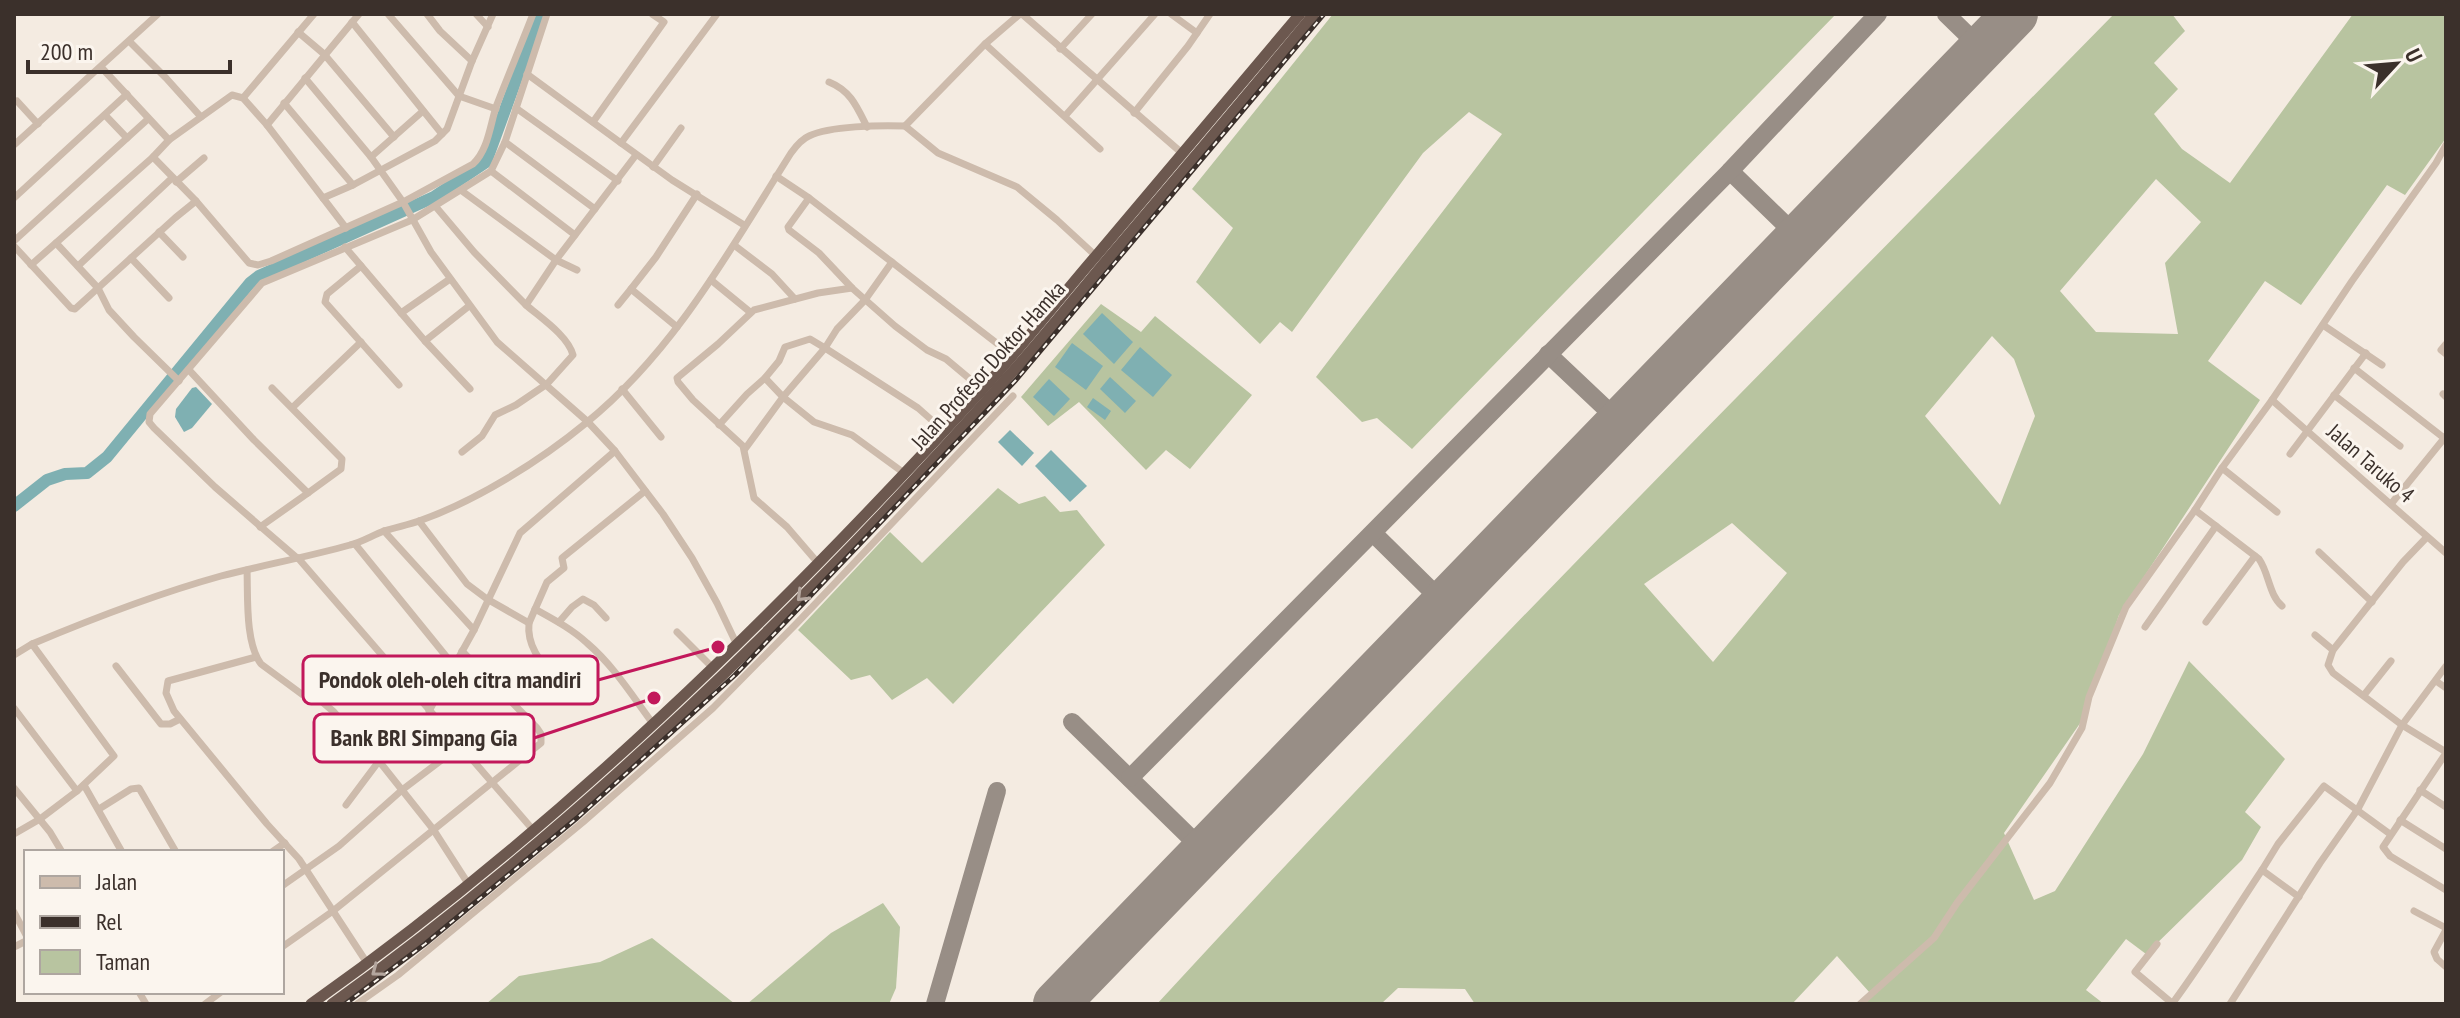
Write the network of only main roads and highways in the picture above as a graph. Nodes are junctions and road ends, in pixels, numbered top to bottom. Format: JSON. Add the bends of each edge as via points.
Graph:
{"nodes":[{"id":1,"x":1314,"y":14,"type":"edge"},
{"id":2,"x":1296,"y":15,"type":"edge"},
{"id":3,"x":1253,"y":78,"type":"junction"},
{"id":4,"x":1238,"y":97,"type":"junction"},
{"id":5,"x":1142,"y":210,"type":"junction"},
{"id":6,"x":1050,"y":319,"type":"junction"},
{"id":7,"x":853,"y":536,"type":"junction"},
{"id":8,"x":571,"y":806,"type":"junction"},
{"id":9,"x":346,"y":987,"type":"junction"},
{"id":10,"x":311,"y":1004,"type":"edge"},
{"id":11,"x":332,"y":1004,"type":"edge"}],
"edges":[{"from":1,"to":3,"type":"highway"},
{"from":2,"to":3,"type":"highway"},
{"from":3,"to":4,"type":"highway"},
{"from":4,"to":5,"type":"highway"},
{"from":4,"to":5,"type":"highway","via":[[1183,154]]},
{"from":5,"to":6,"type":"highway","name":"Jalan Profesor Doktor Hamka"},
{"from":5,"to":6,"type":"highway","name":"Jalan Profesor Doktor Hamka","via":[[1096,256]]},
{"from":6,"to":7,"type":"highway","name":"Jalan Profesor Doktor Hamka","via":[[904,473]]},
{"from":6,"to":7,"type":"highway","name":"Jalan Profesor Doktor Hamka","via":[[1007,379]]},
{"from":7,"to":8,"type":"highway","via":[[818,563]]},
{"from":7,"to":8,"type":"highway","one_way":true,"via":[[730,669]]},
{"from":8,"to":9,"type":"highway","one_way":true,"via":[[436,926]]},
{"from":8,"to":9,"type":"highway","via":[[367,963]]},
{"from":9,"to":10,"type":"highway"},
{"from":9,"to":11,"type":"highway"}]}
